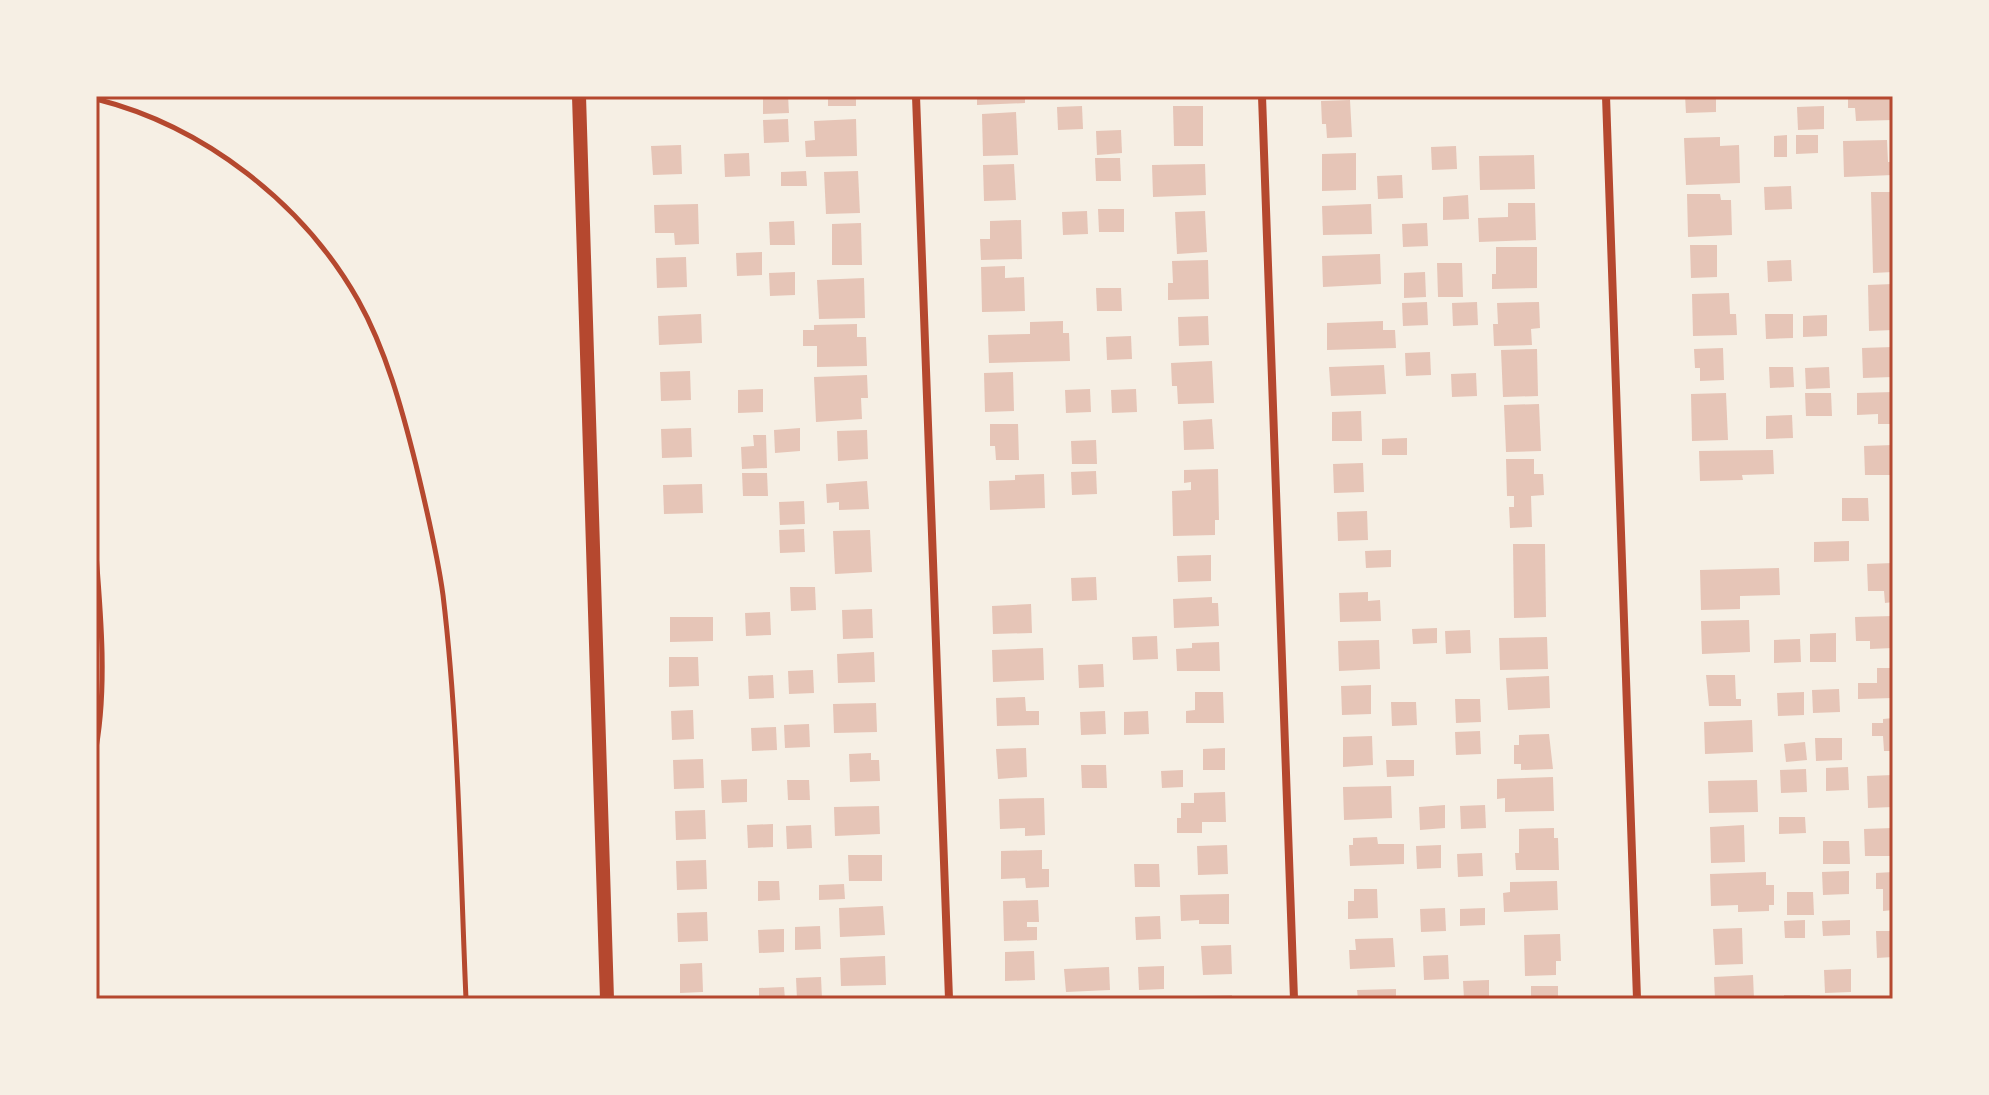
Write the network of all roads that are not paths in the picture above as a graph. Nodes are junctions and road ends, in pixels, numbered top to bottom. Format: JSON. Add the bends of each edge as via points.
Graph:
{"nodes":[{"id":1,"x":579,"y":96,"type":"edge"},
{"id":2,"x":916,"y":96,"type":"edge"},
{"id":3,"x":1262,"y":96,"type":"edge"},
{"id":4,"x":1606,"y":96,"type":"edge"},
{"id":5,"x":96,"y":99,"type":"edge"},
{"id":6,"x":96,"y":554,"type":"edge"},
{"id":7,"x":96,"y":748,"type":"edge"},
{"id":8,"x":466,"y":999,"type":"edge"},
{"id":9,"x":607,"y":999,"type":"edge"},
{"id":10,"x":949,"y":999,"type":"edge"},
{"id":11,"x":1294,"y":999,"type":"edge"},
{"id":12,"x":1637,"y":999,"type":"edge"}],
"edges":[{"from":1,"to":9,"type":"main road"},
{"from":2,"to":10,"type":"street"},
{"from":3,"to":11,"type":"street"},
{"from":4,"to":12,"type":"street"},
{"from":5,"to":8,"type":"lane","via":[[183,132],[270,191],[337,265],[376,336],[405,423],[442,593],[455,731]]},
{"from":6,"to":7,"type":"lane","via":[[101,678]]}]}
